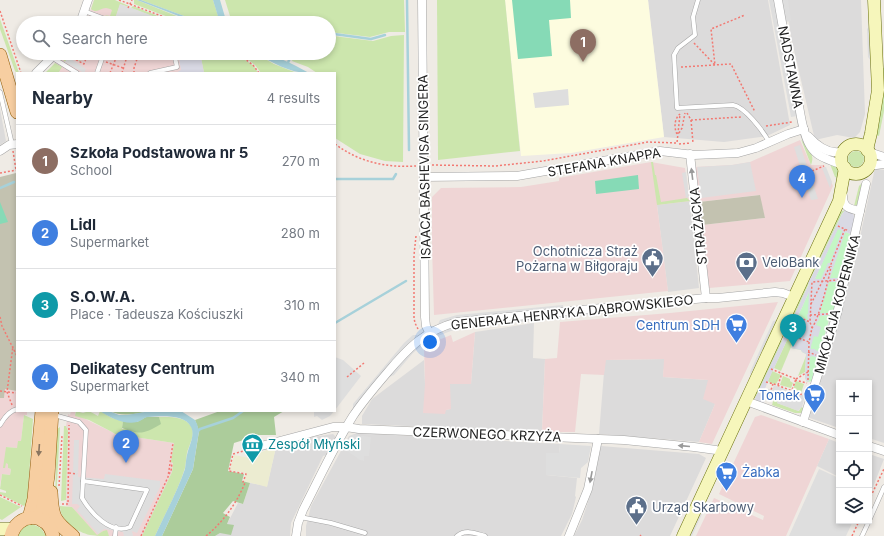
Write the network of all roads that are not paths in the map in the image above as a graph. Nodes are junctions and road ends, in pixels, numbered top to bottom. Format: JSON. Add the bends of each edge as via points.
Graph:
{"nodes":[{"id":1,"x":88,"y":0,"type":"edge"},
{"id":2,"x":422,"y":0,"type":"edge"},
{"id":3,"x":698,"y":0,"type":"edge"},
{"id":4,"x":778,"y":0,"type":"edge"},
{"id":5,"x":874,"y":0,"type":"edge"},
{"id":6,"x":84,"y":11,"type":"junction"},
{"id":7,"x":82,"y":16,"type":"edge"},
{"id":8,"x":97,"y":16,"type":"edge"},
{"id":9,"x":47,"y":60,"type":"edge"},
{"id":10,"x":60,"y":60,"type":"edge"},
{"id":11,"x":102,"y":60,"type":"edge"},
{"id":12,"x":176,"y":60,"type":"edge"},
{"id":13,"x":2,"y":61,"type":"edge"},
{"id":14,"x":169,"y":71,"type":"edge"},
{"id":15,"x":37,"y":72,"type":"edge"},
{"id":16,"x":76,"y":72,"type":"edge"},
{"id":17,"x":97,"y":72,"type":"edge"},
{"id":18,"x":16,"y":76,"type":"edge"},
{"id":19,"x":10,"y":91,"type":"edge"},
{"id":20,"x":16,"y":109,"type":"edge"},
{"id":21,"x":873,"y":118,"type":"junction"},
{"id":22,"x":805,"y":132,"type":"junction"},
{"id":23,"x":769,"y":142,"type":"junction"},
{"id":24,"x":14,"y":144,"type":"edge"},
{"id":25,"x":856,"y":144,"type":"junction"},
{"id":26,"x":0,"y":151,"type":"edge"},
{"id":27,"x":844,"y":151,"type":"junction"},
{"id":28,"x":868,"y":151,"type":"junction"},
{"id":29,"x":690,"y":154,"type":"junction"},
{"id":30,"x":884,"y":157,"type":"edge"},
{"id":31,"x":884,"y":164,"type":"edge"},
{"id":32,"x":844,"y":166,"type":"junction"},
{"id":33,"x":869,"y":166,"type":"junction"},
{"id":34,"x":858,"y":173,"type":"junction"},
{"id":35,"x":424,"y":177,"type":"junction"},
{"id":36,"x":866,"y":184,"type":"dead end"},
{"id":37,"x":841,"y":198,"type":"junction"},
{"id":38,"x":860,"y":211,"type":"junction"},
{"id":39,"x":794,"y":297,"type":"junction"},
{"id":40,"x":706,"y":298,"type":"junction"},
{"id":41,"x":430,"y":332,"type":"junction"},
{"id":42,"x":746,"y":401,"type":"junction"},
{"id":43,"x":15,"y":409,"type":"edge"},
{"id":44,"x":45,"y":412,"type":"edge"},
{"id":45,"x":803,"y":422,"type":"junction"},
{"id":46,"x":0,"y":425,"type":"edge"},
{"id":47,"x":346,"y":427,"type":"junction"},
{"id":48,"x":836,"y":434,"type":"edge"},
{"id":49,"x":598,"y":439,"type":"junction"},
{"id":50,"x":872,"y":447,"type":"edge"},
{"id":51,"x":254,"y":448,"type":"dead end"},
{"id":52,"x":884,"y":451,"type":"edge"},
{"id":53,"x":722,"y":452,"type":"junction"},
{"id":54,"x":48,"y":476,"type":"junction"},
{"id":55,"x":83,"y":481,"type":"junction"},
{"id":56,"x":884,"y":487,"type":"edge"},
{"id":57,"x":872,"y":514,"type":"edge"},
{"id":58,"x":300,"y":517,"type":"junction"},
{"id":59,"x":29,"y":518,"type":"junction"},
{"id":60,"x":43,"y":521,"type":"junction"},
{"id":61,"x":868,"y":524,"type":"edge"},
{"id":62,"x":116,"y":527,"type":"junction"},
{"id":63,"x":0,"y":529,"type":"edge"},
{"id":64,"x":12,"y":532,"type":"edge"},
{"id":65,"x":365,"y":532,"type":"dead end"},
{"id":66,"x":53,"y":535,"type":"edge"},
{"id":67,"x":73,"y":536,"type":"edge"},
{"id":68,"x":115,"y":536,"type":"edge"},
{"id":69,"x":296,"y":536,"type":"edge"},
{"id":70,"x":457,"y":536,"type":"edge"},
{"id":71,"x":485,"y":536,"type":"edge"},
{"id":72,"x":569,"y":536,"type":"edge"},
{"id":73,"x":683,"y":536,"type":"edge"},
{"id":74,"x":862,"y":536,"type":"edge"}],
"edges":[{"from":1,"to":6,"type":"street"},
{"from":2,"to":35,"type":"street","name":"ISAACA BASHEVISA SINGERA"},
{"from":3,"to":23,"type":"lane","via":[[693,17],[695,35],[676,50],[673,59],[677,108],[733,105],[740,107]]},
{"from":4,"to":22,"type":"street","name":"NADSTAWNA"},
{"from":5,"to":21,"type":"street","via":[[878,90]]},
{"from":6,"to":7,"type":"street"},
{"from":6,"to":8,"type":"lane"},
{"from":9,"to":15,"type":"street"},
{"from":10,"to":16,"type":"lane"},
{"from":11,"to":17,"type":"lane"},
{"from":12,"to":14,"type":"lane","via":[[177,67]]},
{"from":13,"to":18,"type":"main road"},
{"from":13,"to":19,"type":"main road"},
{"from":19,"to":20,"type":"main road"},
{"from":19,"to":24,"type":"lane"},
{"from":21,"to":25,"type":"street"},
{"from":21,"to":28,"type":"street"},
{"from":22,"to":23,"type":"street","name":"STEFANA KNAPPA"},
{"from":22,"to":27,"type":"street","via":[[816,145],[826,150],[838,153]]},
{"from":22,"to":32,"type":"street","name":"NADSTAWNA","via":[[815,152]]},
{"from":23,"to":29,"type":"street","name":"STEFANA KNAPPA","via":[[738,153]]},
{"from":24,"to":26,"type":"street"},
{"from":25,"to":27,"type":"street"},
{"from":25,"to":28,"type":"street"},
{"from":27,"to":32,"type":"street"},
{"from":28,"to":30,"type":"street"},
{"from":28,"to":33,"type":"street"},
{"from":29,"to":35,"type":"street","name":"STEFANA KNAPPA","via":[[654,152],[510,177]]},
{"from":40,"to":29,"type":"street","name":"STRAŻACKA","one_way":true},
{"from":31,"to":33,"type":"street"},
{"from":32,"to":34,"type":"street","via":[[851,172]]},
{"from":32,"to":37,"type":"street"},
{"from":33,"to":34,"type":"street"},
{"from":34,"to":37,"type":"street"},
{"from":35,"to":41,"type":"street","name":"ISAACA BASHEVISA SINGERA","via":[[425,317]]},
{"from":36,"to":38,"type":"street","name":"MIKOŁAJA KOPERNIKA"},
{"from":37,"to":38,"type":"street","via":[[846,207]]},
{"from":37,"to":39,"type":"street"},
{"from":38,"to":45,"type":"street","name":"MIKOŁAJA KOPERNIKA","via":[[837,314]]},
{"from":39,"to":40,"type":"street","name":"GENERAŁA HENRYKA DĄBROWSKIEGO","via":[[775,292]]},
{"from":39,"to":42,"type":"street"},
{"from":40,"to":41,"type":"street","name":"GENERAŁA HENRYKA DĄBROWSKIEGO","via":[[464,322]]},
{"from":41,"to":47,"type":"street","name":"GENERAŁA HENRYKA DĄBROWSKIEGO","via":[[404,353],[366,398]]},
{"from":42,"to":45,"type":"street"},
{"from":42,"to":53,"type":"street"},
{"from":43,"to":46,"type":"lane"},
{"from":44,"to":54,"type":"main road"},
{"from":44,"to":55,"type":"lane","via":[[79,422],[86,430]]},
{"from":44,"to":59,"type":"main road","one_way":true,"via":[[34,499]]},
{"from":45,"to":48,"type":"street"},
{"from":47,"to":49,"type":"street","name":"CZERWONEGO KRZYŻA"},
{"from":47,"to":51,"type":"street","name":"CZERWONEGO KRZYŻA","via":[[333,426]]},
{"from":47,"to":58,"type":"street","name":"GENERAŁA HENRYKA DĄBROWSKIEGO"},
{"from":53,"to":49,"type":"street","name":"CZERWONEGO KRZYŻA","one_way":true,"via":[[694,447]]},
{"from":49,"to":72,"type":"street","one_way":true,"via":[[588,489]]},
{"from":50,"to":52,"type":"street"},
{"from":53,"to":73,"type":"street"},
{"from":54,"to":60,"type":"main road"},
{"from":54,"to":67,"type":"main road","via":[[55,519]]},
{"from":55,"to":62,"type":"lane","via":[[83,500],[100,521]]},
{"from":55,"to":62,"type":"lane","via":[[147,490],[130,527]]},
{"from":56,"to":57,"type":"lane"},
{"from":58,"to":65,"type":"lane"},
{"from":58,"to":69,"type":"street","name":"GENERAŁA HENRYKA DĄBROWSKIEGO"},
{"from":59,"to":60,"type":"main road"},
{"from":59,"to":64,"type":"main road","via":[[19,522]]},
{"from":60,"to":66,"type":"main road"},
{"from":61,"to":74,"type":"lane"},
{"from":62,"to":68,"type":"lane"},
{"from":63,"to":64,"type":"street"},
{"from":70,"to":71,"type":"lane","via":[[462,532],[472,532]]}]}
